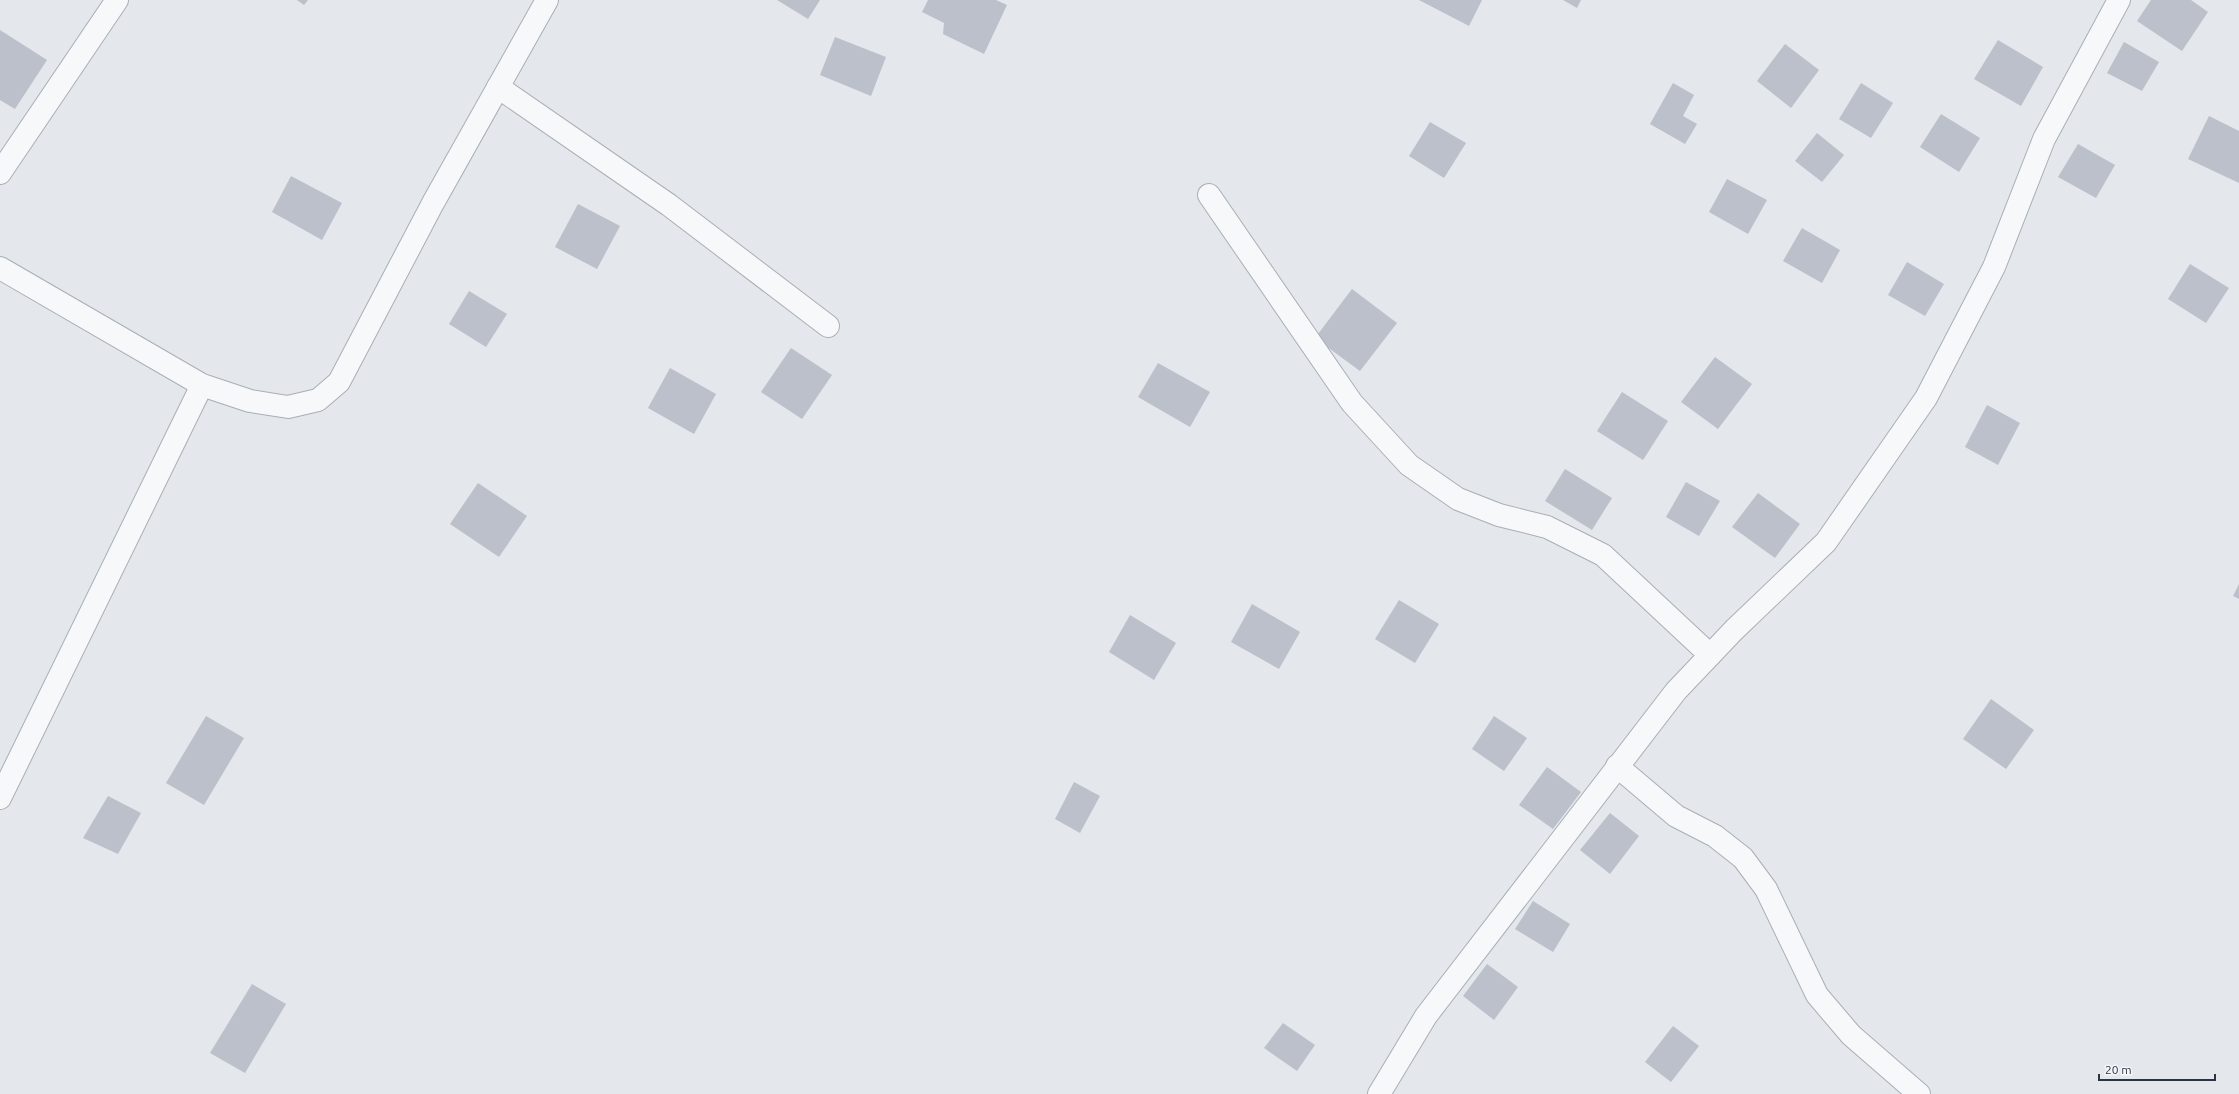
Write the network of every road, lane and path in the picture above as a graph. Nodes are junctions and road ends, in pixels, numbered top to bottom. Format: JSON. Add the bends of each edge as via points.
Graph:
{"nodes":[{"id":1,"x":117,"y":0,"type":"edge"},
{"id":2,"x":547,"y":0,"type":"edge"},
{"id":3,"x":2119,"y":0,"type":"edge"},
{"id":4,"x":498,"y":87,"type":"junction"},
{"id":5,"x":0,"y":173,"type":"edge"},
{"id":6,"x":1209,"y":195,"type":"dead end"},
{"id":7,"x":0,"y":268,"type":"edge"},
{"id":8,"x":828,"y":326,"type":"dead end"},
{"id":9,"x":202,"y":385,"type":"junction"},
{"id":10,"x":1710,"y":655,"type":"junction"},
{"id":11,"x":1617,"y":766,"type":"junction"},
{"id":12,"x":0,"y":798,"type":"edge"},
{"id":13,"x":1379,"y":1094,"type":"edge"},
{"id":14,"x":1919,"y":1094,"type":"edge"}],
"edges":[{"from":1,"to":5,"type":"street"},
{"from":2,"to":4,"type":"street"},
{"from":3,"to":10,"type":"street","via":[[2044,139],[1994,267],[1926,398],[1826,542]]},
{"from":4,"to":8,"type":"street","via":[[669,205]]},
{"from":4,"to":9,"type":"street","via":[[433,203],[339,382],[318,400],[288,407],[250,401]]},
{"from":6,"to":10,"type":"street","via":[[1352,403],[1409,465],[1458,499],[1500,515],[1548,527],[1603,555]]},
{"from":7,"to":9,"type":"street"},
{"from":9,"to":12,"type":"street"},
{"from":10,"to":11,"type":"street","via":[[1676,691]]},
{"from":11,"to":13,"type":"street","via":[[1426,1016]]},
{"from":11,"to":14,"type":"street","via":[[1676,816],[1715,836],[1743,858],[1766,889],[1817,995],[1851,1035]]}]}
